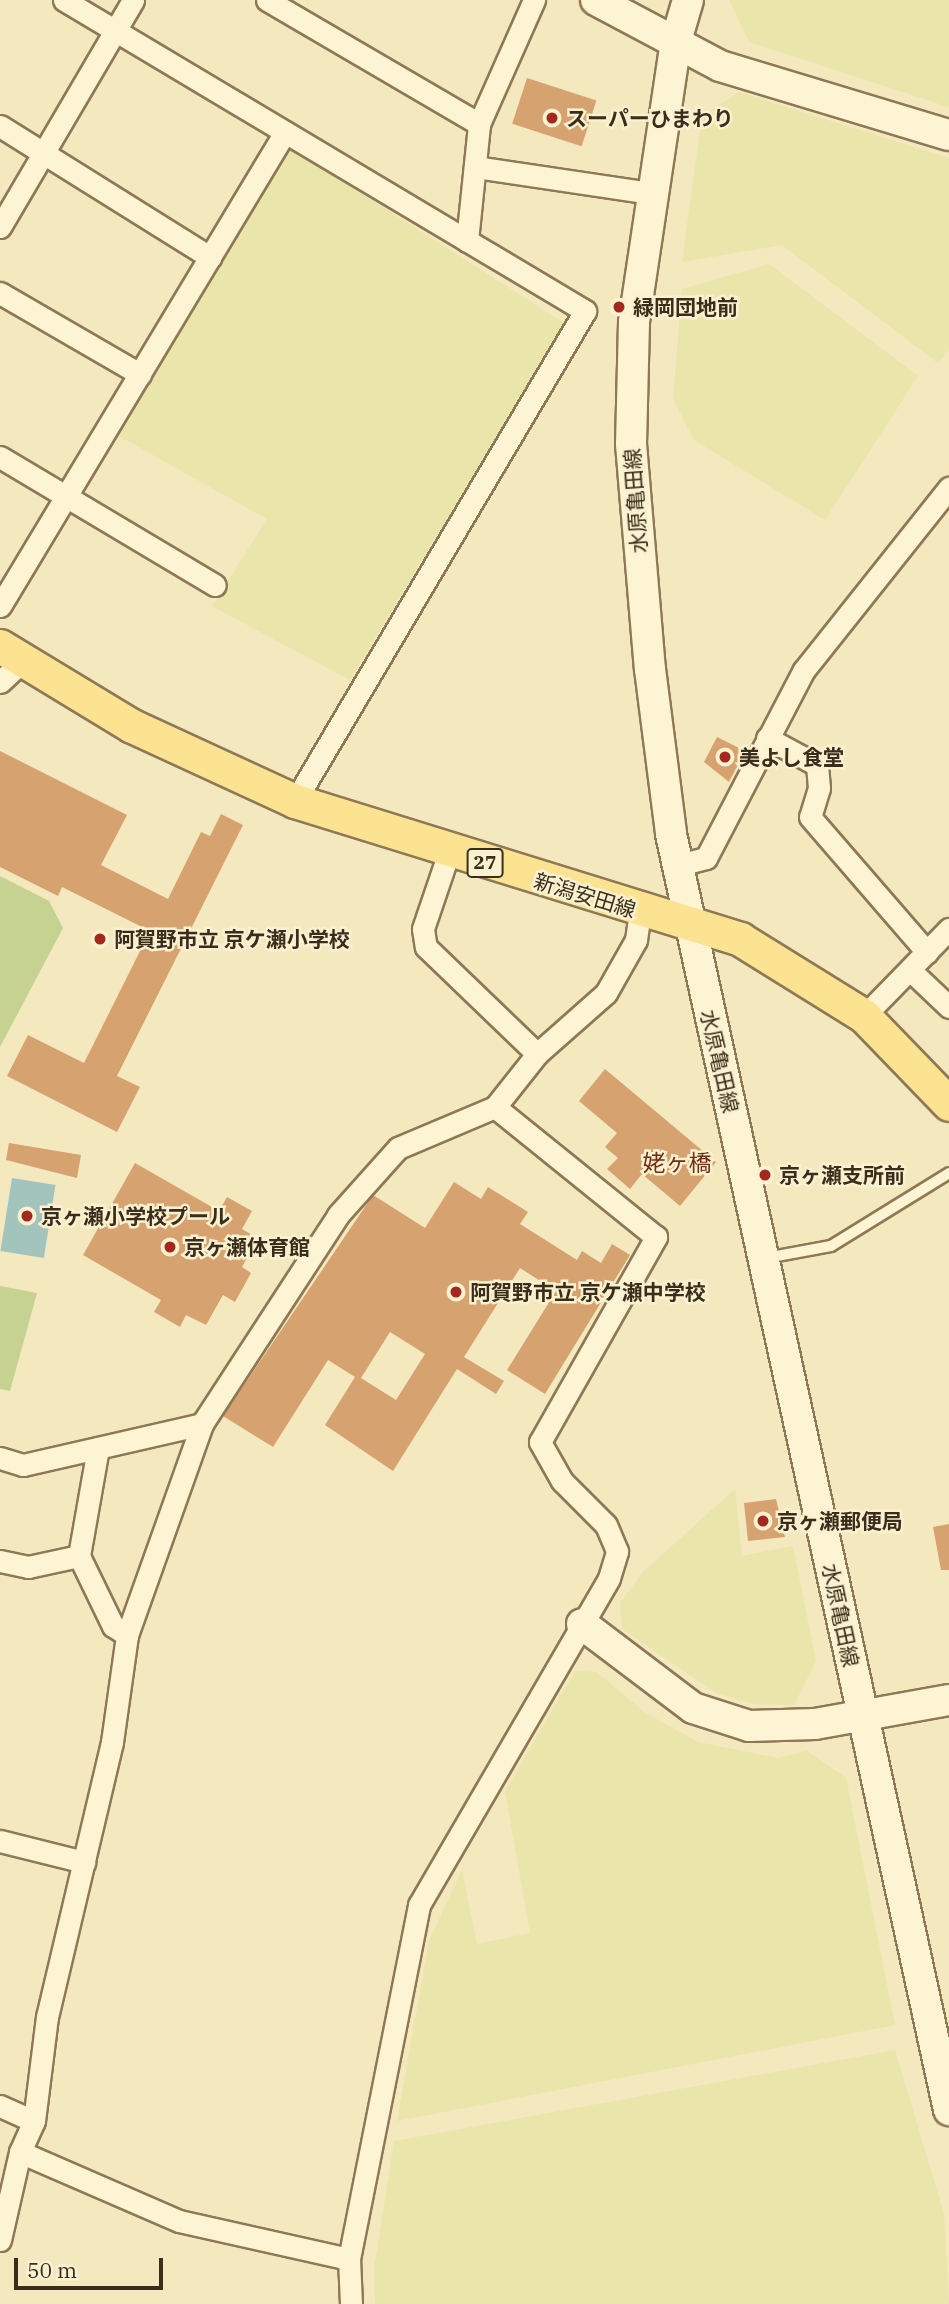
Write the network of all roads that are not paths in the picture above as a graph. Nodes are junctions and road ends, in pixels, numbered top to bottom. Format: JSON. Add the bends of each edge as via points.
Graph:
{"nodes":[{"id":1,"x":64,"y":0,"type":"edge"},
{"id":2,"x":134,"y":0,"type":"edge"},
{"id":3,"x":267,"y":0,"type":"edge"},
{"id":4,"x":534,"y":0,"type":"edge"},
{"id":5,"x":596,"y":0,"type":"edge"},
{"id":6,"x":688,"y":0,"type":"edge"},
{"id":7,"x":115,"y":31,"type":"junction"},
{"id":8,"x":676,"y":41,"type":"junction"},
{"id":9,"x":479,"y":124,"type":"junction"},
{"id":10,"x":0,"y":126,"type":"edge"},
{"id":11,"x":285,"y":132,"type":"junction"},
{"id":12,"x":949,"y":135,"type":"edge"},
{"id":13,"x":44,"y":152,"type":"junction"},
{"id":14,"x":475,"y":167,"type":"junction"},
{"id":15,"x":650,"y":193,"type":"junction"},
{"id":16,"x":0,"y":227,"type":"edge"},
{"id":17,"x":467,"y":241,"type":"junction"},
{"id":18,"x":210,"y":257,"type":"junction"},
{"id":19,"x":0,"y":293,"type":"edge"},
{"id":20,"x":140,"y":374,"type":"junction"},
{"id":21,"x":0,"y":457,"type":"edge"},
{"id":22,"x":949,"y":488,"type":"edge"},
{"id":23,"x":66,"y":495,"type":"junction"},
{"id":24,"x":215,"y":584,"type":"dead end"},
{"id":25,"x":0,"y":606,"type":"edge"},
{"id":26,"x":12,"y":653,"type":"edge"},
{"id":27,"x":0,"y":682,"type":"edge"},
{"id":28,"x":767,"y":738,"type":"junction"},
{"id":29,"x":295,"y":801,"type":"junction"},
{"id":30,"x":449,"y":852,"type":"junction"},
{"id":31,"x":678,"y":865,"type":"junction"},
{"id":32,"x":640,"y":912,"type":"junction"},
{"id":33,"x":693,"y":926,"type":"junction"},
{"id":34,"x":949,"y":929,"type":"edge"},
{"id":35,"x":928,"y":952,"type":"junction"},
{"id":36,"x":910,"y":970,"type":"junction"},
{"id":37,"x":949,"y":1007,"type":"edge"},
{"id":38,"x":864,"y":1016,"type":"junction"},
{"id":39,"x":537,"y":1055,"type":"junction"},
{"id":40,"x":949,"y":1104,"type":"edge"},
{"id":41,"x":495,"y":1107,"type":"junction"},
{"id":42,"x":949,"y":1173,"type":"edge"},
{"id":43,"x":764,"y":1258,"type":"junction"},
{"id":44,"x":202,"y":1424,"type":"junction"},
{"id":45,"x":98,"y":1448,"type":"junction"},
{"id":46,"x":0,"y":1458,"type":"edge"},
{"id":47,"x":79,"y":1556,"type":"junction"},
{"id":48,"x":0,"y":1561,"type":"edge"},
{"id":49,"x":582,"y":1624,"type":"junction"},
{"id":50,"x":127,"y":1635,"type":"junction"},
{"id":51,"x":949,"y":1700,"type":"edge"},
{"id":52,"x":863,"y":1714,"type":"junction"},
{"id":53,"x":0,"y":1841,"type":"edge"},
{"id":54,"x":84,"y":1862,"type":"junction"},
{"id":55,"x":0,"y":2106,"type":"edge"},
{"id":56,"x":949,"y":2110,"type":"edge"},
{"id":57,"x":34,"y":2121,"type":"junction"},
{"id":58,"x":20,"y":2152,"type":"junction"},
{"id":59,"x":0,"y":2240,"type":"edge"},
{"id":60,"x":349,"y":2259,"type":"junction"},
{"id":61,"x":351,"y":2304,"type":"edge"}],
"edges":[{"from":1,"to":7,"type":"street"},
{"from":2,"to":7,"type":"street"},
{"from":3,"to":9,"type":"street"},
{"from":4,"to":9,"type":"street"},
{"from":5,"to":8,"type":"main road"},
{"from":6,"to":8,"type":"main road","name":"水原亀田線"},
{"from":7,"to":11,"type":"street"},
{"from":7,"to":13,"type":"street"},
{"from":8,"to":12,"type":"main road","via":[[720,66]]},
{"from":8,"to":15,"type":"main road","name":"水原亀田線"},
{"from":9,"to":14,"type":"street"},
{"from":10,"to":13,"type":"street"},
{"from":11,"to":17,"type":"street"},
{"from":11,"to":18,"type":"street"},
{"from":13,"to":16,"type":"street"},
{"from":13,"to":18,"type":"street"},
{"from":14,"to":15,"type":"street"},
{"from":14,"to":17,"type":"street"},
{"from":15,"to":31,"type":"main road","name":"水原亀田線","via":[[634,322],[631,444],[650,669]]},
{"from":17,"to":29,"type":"street","via":[[585,311]]},
{"from":18,"to":20,"type":"street"},
{"from":19,"to":20,"type":"street"},
{"from":20,"to":23,"type":"street"},
{"from":21,"to":23,"type":"street"},
{"from":22,"to":28,"type":"street","via":[[804,670]]},
{"from":23,"to":24,"type":"street"},
{"from":23,"to":25,"type":"street"},
{"from":26,"to":27,"type":"street"},
{"from":26,"to":29,"type":"main road","name":"新潟安田線","number":"27","via":[[132,726]]},
{"from":28,"to":31,"type":"street","via":[[706,858]]},
{"from":28,"to":35,"type":"street","via":[[817,765],[819,788],[810,817]]},
{"from":29,"to":30,"type":"main road","name":"新潟安田線","number":"27"},
{"from":30,"to":32,"type":"main road","name":"新潟安田線","number":"27"},
{"from":30,"to":39,"type":"street","via":[[423,929],[426,947]]},
{"from":31,"to":33,"type":"main road","name":"水原亀田線"},
{"from":32,"to":33,"type":"main road","name":"新潟安田線","number":"27"},
{"from":32,"to":39,"type":"street","via":[[636,940],[606,993]]},
{"from":33,"to":38,"type":"main road","name":"新潟安田線","number":"27","via":[[740,939]]},
{"from":33,"to":43,"type":"main road","name":"水原亀田線"},
{"from":34,"to":35,"type":"street"},
{"from":35,"to":36,"type":"street"},
{"from":36,"to":37,"type":"street"},
{"from":36,"to":38,"type":"street"},
{"from":38,"to":40,"type":"main road","name":"新潟安田線","number":"27"},
{"from":39,"to":41,"type":"street"},
{"from":41,"to":44,"type":"street","via":[[398,1148],[338,1215]]},
{"from":41,"to":49,"type":"street","via":[[656,1237],[540,1442],[562,1481],[606,1525],[617,1551]]},
{"from":42,"to":43,"type":"lane","via":[[831,1246]]},
{"from":43,"to":52,"type":"main road","name":"水原亀田線"},
{"from":44,"to":45,"type":"street"},
{"from":44,"to":50,"type":"street"},
{"from":45,"to":46,"type":"street","via":[[23,1465]]},
{"from":45,"to":47,"type":"street"},
{"from":47,"to":48,"type":"street","via":[[28,1567]]},
{"from":47,"to":50,"type":"street","via":[[113,1626]]},
{"from":49,"to":52,"type":"main road","via":[[670,1693],[720,1719],[780,1727]]},
{"from":49,"to":60,"type":"street","via":[[418,1905]]},
{"from":50,"to":54,"type":"street","via":[[112,1742]]},
{"from":51,"to":52,"type":"main road"},
{"from":52,"to":56,"type":"main road","name":"水原亀田線"},
{"from":53,"to":54,"type":"street"},
{"from":54,"to":57,"type":"street","via":[[47,2017]]},
{"from":55,"to":57,"type":"street"},
{"from":57,"to":58,"type":"street"},
{"from":58,"to":59,"type":"street"},
{"from":58,"to":60,"type":"street","via":[[179,2221]]},
{"from":60,"to":61,"type":"street"}]}
